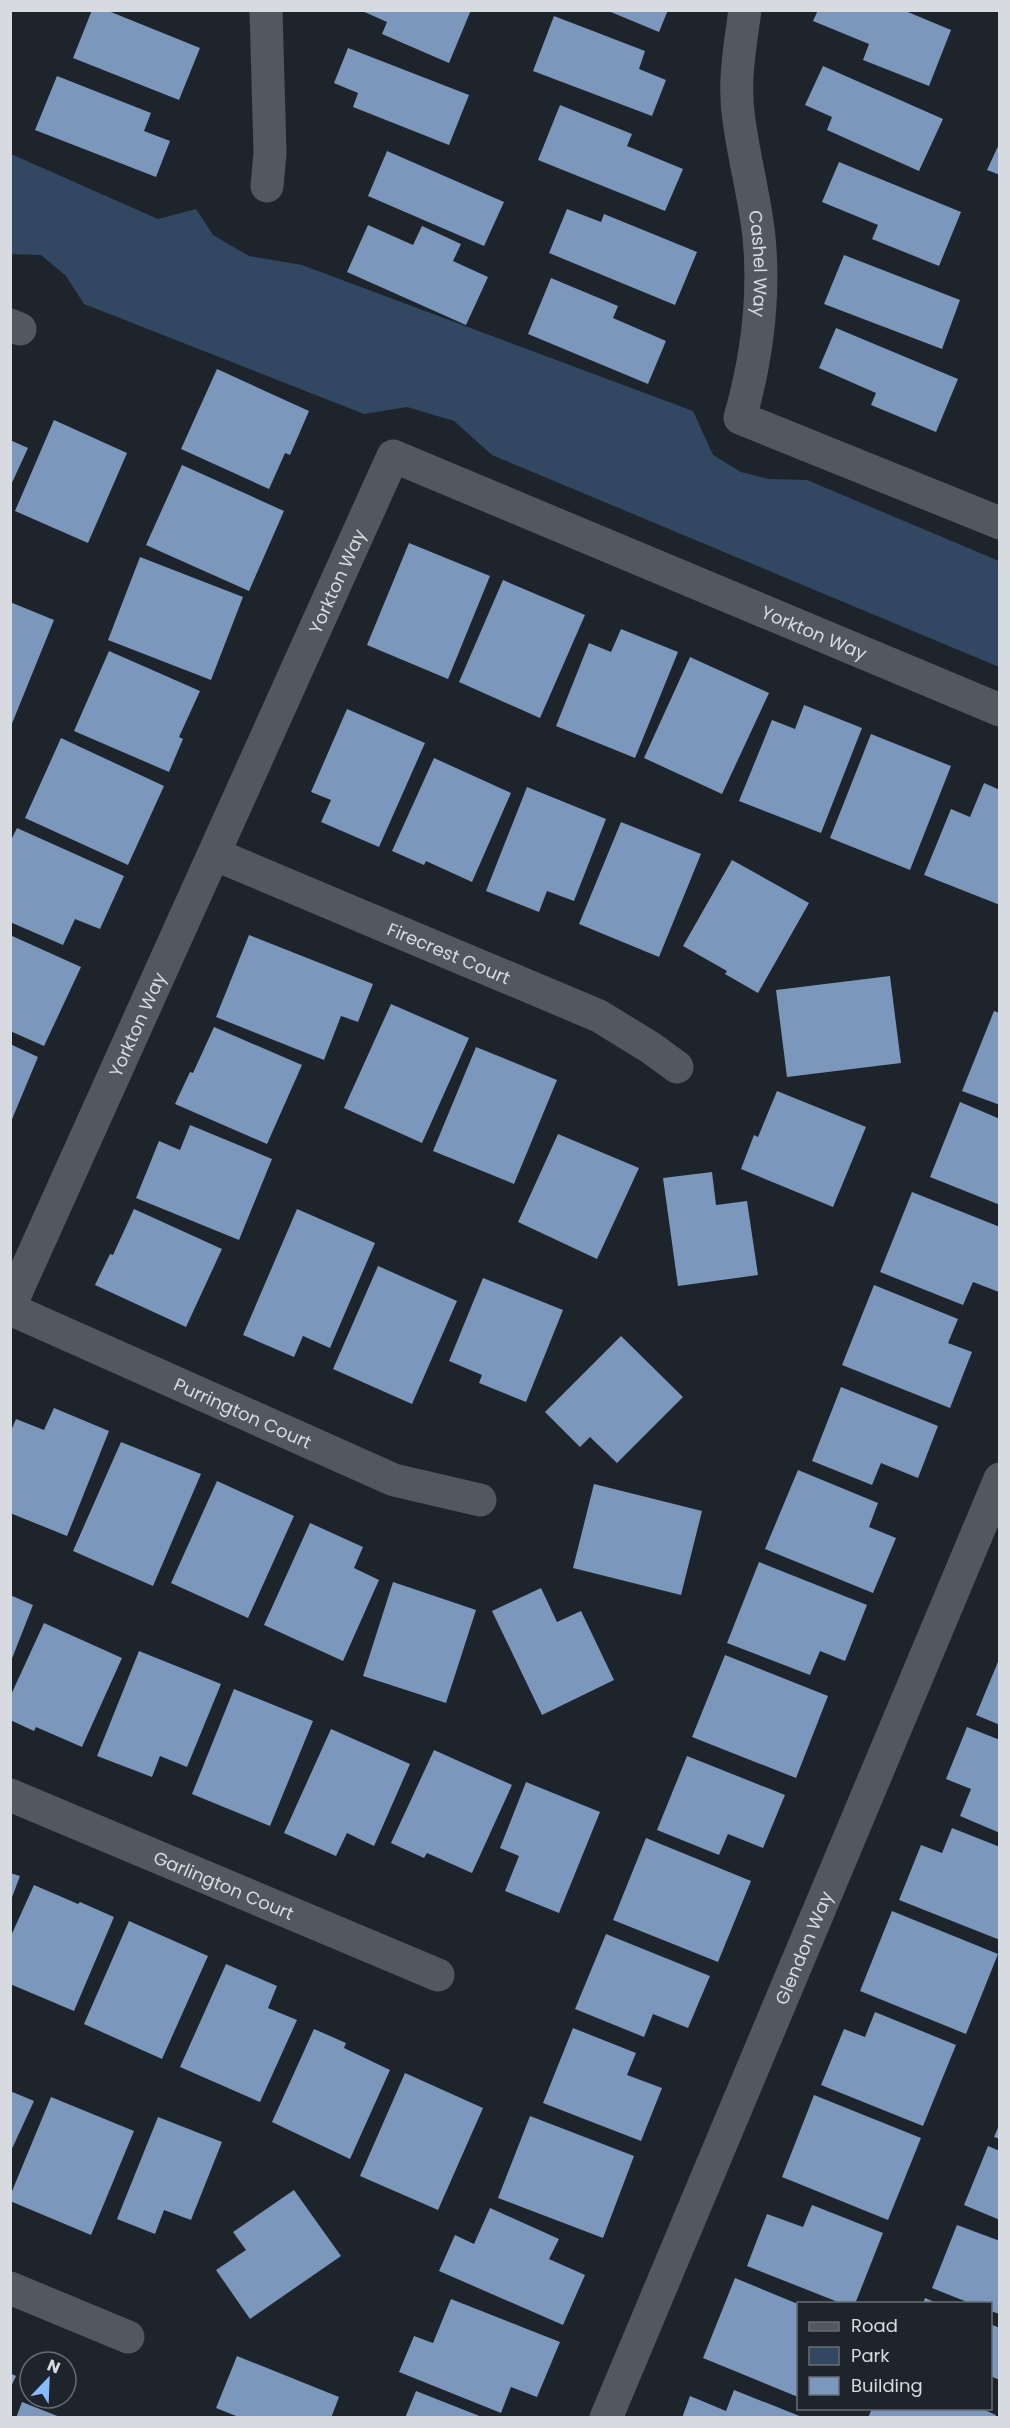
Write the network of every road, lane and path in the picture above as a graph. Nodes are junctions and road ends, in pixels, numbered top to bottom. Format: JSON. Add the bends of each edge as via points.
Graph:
{"nodes":[{"id":1,"x":266,"y":10,"type":"edge"},
{"id":2,"x":745,"y":10,"type":"edge"},
{"id":3,"x":267,"y":186,"type":"dead end"},
{"id":4,"x":999,"y":523,"type":"edge"},
{"id":5,"x":999,"y":710,"type":"edge"},
{"id":6,"x":214,"y":854,"type":"junction"},
{"id":7,"x":676,"y":1067,"type":"dead end"},
{"id":8,"x":10,"y":1308,"type":"edge"},
{"id":9,"x":999,"y":1479,"type":"edge"},
{"id":10,"x":480,"y":1500,"type":"dead end"},
{"id":11,"x":10,"y":1795,"type":"edge"},
{"id":12,"x":438,"y":1975,"type":"dead end"},
{"id":13,"x":10,"y":2288,"type":"edge"},
{"id":14,"x":128,"y":2337,"type":"dead end"},
{"id":15,"x":606,"y":2418,"type":"edge"}],
"edges":[{"from":1,"to":3,"type":"street","via":[[270,153]]},
{"from":2,"to":4,"type":"street","name":"Cashel Way","via":[[737,65],[738,117],[759,237],[761,313],[753,373],[740,418]]},
{"from":5,"to":6,"type":"street","name":"Yorkton Way","via":[[393,456]]},
{"from":6,"to":7,"type":"street","name":"Firecrest Court","via":[[599,1016]]},
{"from":6,"to":8,"type":"street","name":"Yorkton Way"},
{"from":8,"to":10,"type":"street","name":"Purrington Court","via":[[394,1480]]},
{"from":9,"to":15,"type":"street","name":"Glendon Way"},
{"from":11,"to":12,"type":"street","name":"Garlington Court"},
{"from":13,"to":14,"type":"street"}]}
